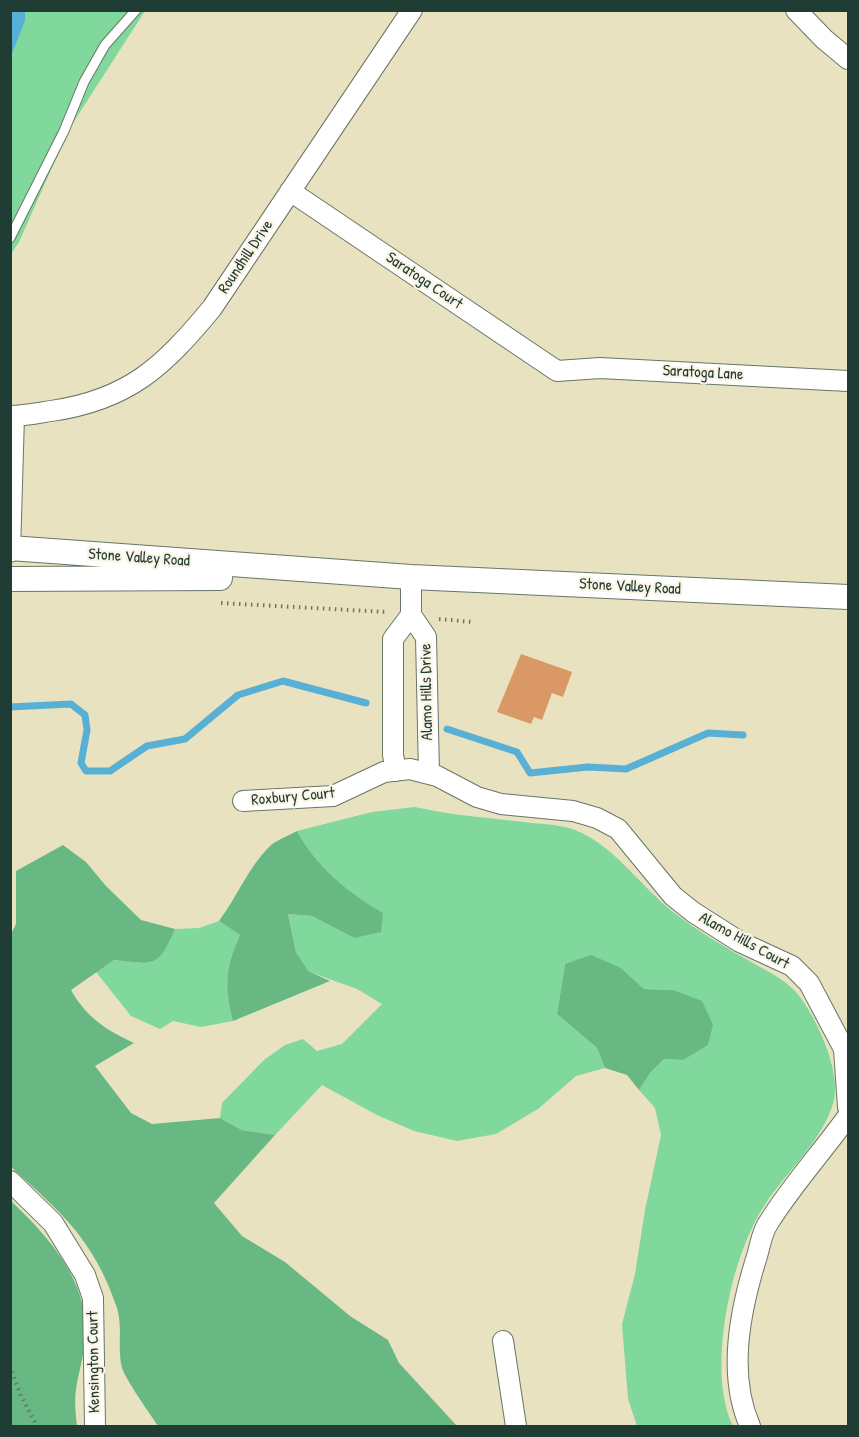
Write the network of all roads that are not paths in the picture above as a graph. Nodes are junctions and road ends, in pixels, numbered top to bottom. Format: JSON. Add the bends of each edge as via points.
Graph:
{"nodes":[{"id":1,"x":136,"y":10,"type":"edge"},
{"id":2,"x":412,"y":10,"type":"edge"},
{"id":3,"x":796,"y":10,"type":"edge"},
{"id":4,"x":849,"y":59,"type":"edge"},
{"id":5,"x":290,"y":191,"type":"junction"},
{"id":6,"x":10,"y":238,"type":"edge"},
{"id":7,"x":557,"y":371,"type":"joint"},
{"id":8,"x":849,"y":381,"type":"edge"},
{"id":9,"x":12,"y":416,"type":"edge"},
{"id":10,"x":11,"y":550,"type":"edge"},
{"id":11,"x":411,"y":577,"type":"junction"},
{"id":12,"x":10,"y":579,"type":"edge"},
{"id":13,"x":849,"y":597,"type":"edge"},
{"id":14,"x":411,"y":615,"type":"junction"},
{"id":15,"x":411,"y":771,"type":"junction"},
{"id":16,"x":243,"y":801,"type":"dead end"},
{"id":17,"x":849,"y":1107,"type":"edge"},
{"id":18,"x":849,"y":1116,"type":"edge"},
{"id":19,"x":10,"y":1182,"type":"edge"},
{"id":20,"x":503,"y":1341,"type":"dead end"},
{"id":21,"x":95,"y":1426,"type":"edge"},
{"id":22,"x":516,"y":1426,"type":"edge"},
{"id":23,"x":750,"y":1426,"type":"edge"}],
"edges":[{"from":1,"to":6,"type":"lane","via":[[105,45],[84,82]]},
{"from":2,"to":5,"type":"street","name":"Roundhill Drive"},
{"from":3,"to":4,"type":"street"},
{"from":5,"to":7,"type":"street","name":"Saratoga Court"},
{"from":5,"to":9,"type":"street","name":"Roundhill Drive","via":[[212,308],[180,346],[139,382],[112,397],[75,408]]},
{"from":7,"to":8,"type":"street","name":"Saratoga Lane","via":[[600,368]]},
{"from":9,"to":10,"type":"street","name":"Roundhill Drive"},
{"from":10,"to":11,"type":"street","name":"Stone Valley Road"},
{"from":11,"to":12,"type":"street","name":"Stone Valley Road"},
{"from":11,"to":13,"type":"street","name":"Stone Valley Road"},
{"from":11,"to":14,"type":"street"},
{"from":14,"to":15,"type":"street","name":"Alamo Hills Drive","via":[[426,637]]},
{"from":14,"to":15,"type":"street","name":"Alamo Hills Drive","via":[[393,639]]},
{"from":15,"to":16,"type":"street","name":"Roxbury Court","via":[[384,772],[333,796]]},
{"from":15,"to":17,"type":"street","name":"Alamo Hills Court","via":[[501,804],[573,811],[618,829],[673,896],[740,942],[792,966],[809,983],[844,1048]]},
{"from":18,"to":23,"type":"street","via":[[767,1224],[750,1277],[738,1350],[742,1407]]},
{"from":19,"to":21,"type":"street","name":"Kensington Court","via":[[53,1223],[85,1275],[93,1298]]},
{"from":20,"to":22,"type":"street"}]}
